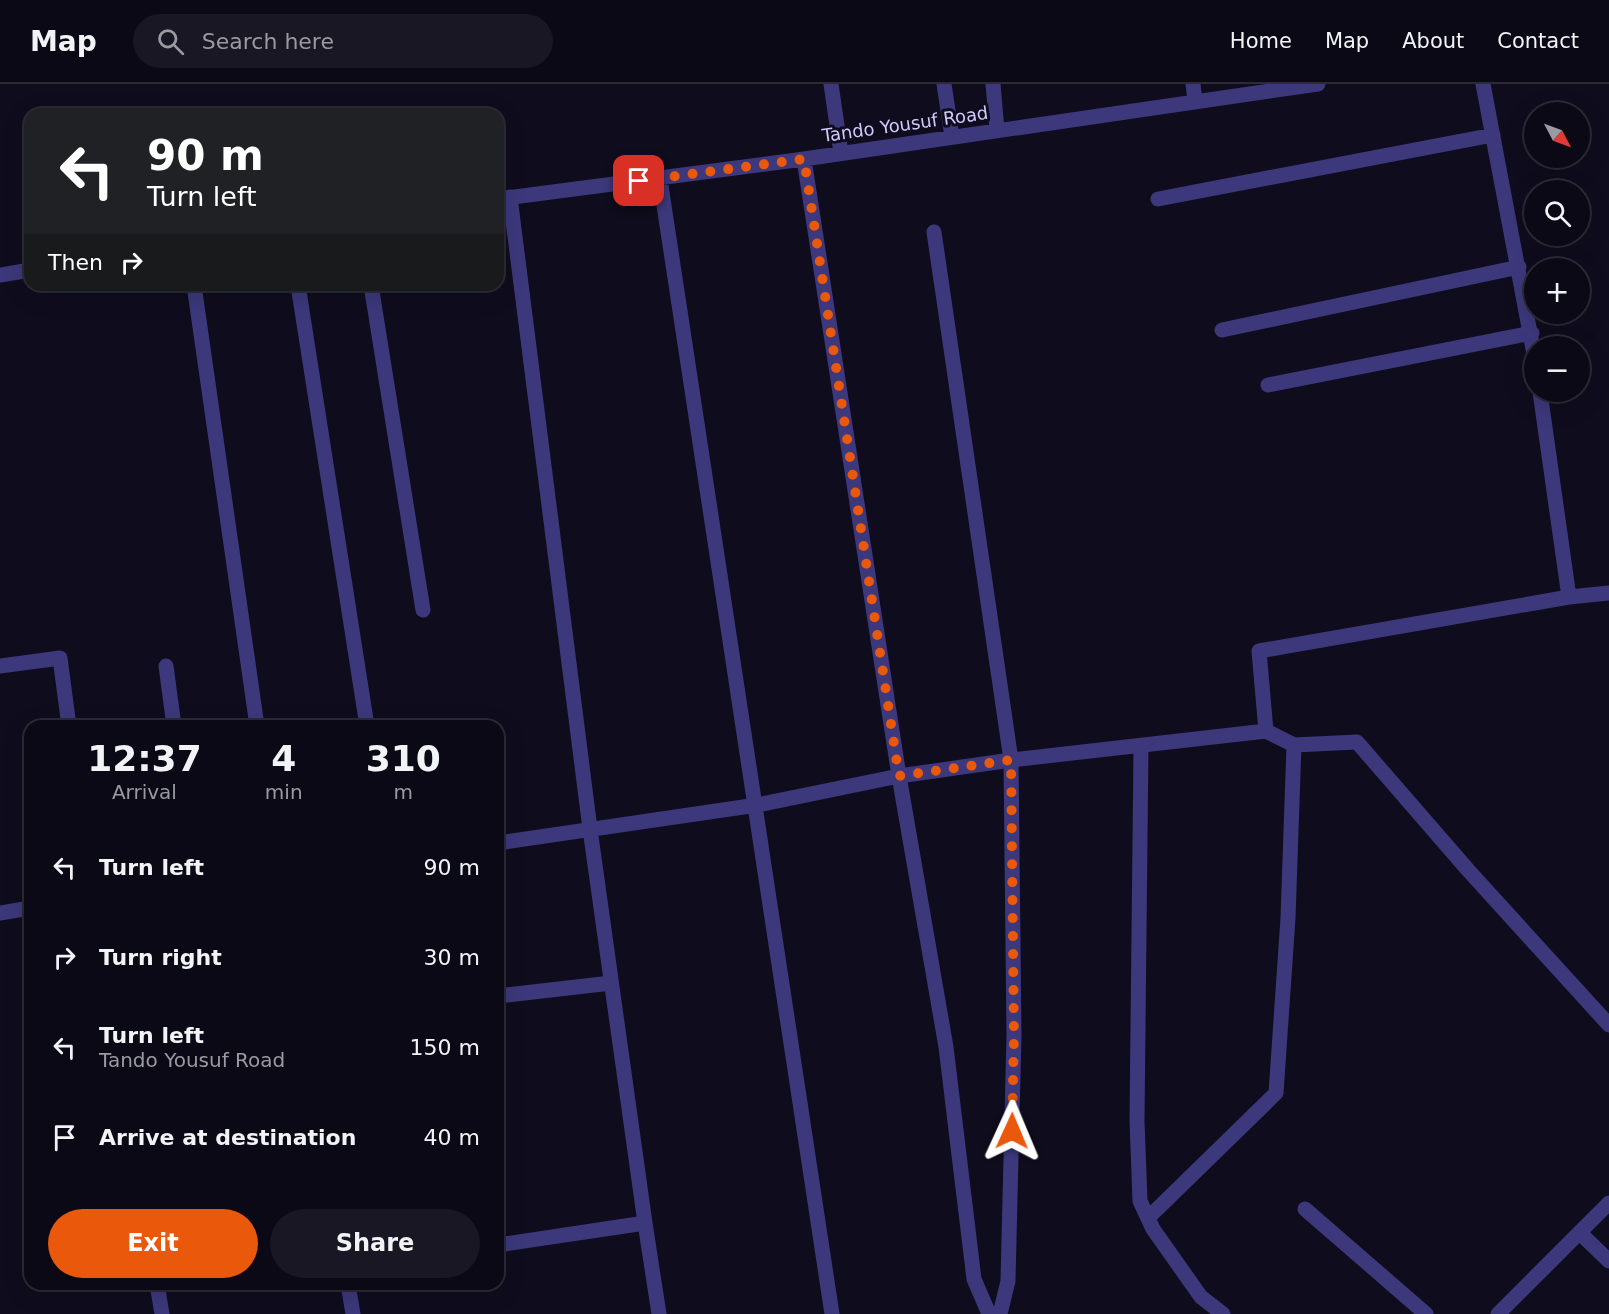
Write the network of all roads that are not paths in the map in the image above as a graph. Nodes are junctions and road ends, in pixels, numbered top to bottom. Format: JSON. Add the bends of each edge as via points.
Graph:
{"nodes":[{"id":1,"x":831,"y":84,"type":"edge"},
{"id":2,"x":944,"y":84,"type":"edge"},
{"id":3,"x":993,"y":84,"type":"edge"},
{"id":4,"x":1193,"y":84,"type":"edge"},
{"id":5,"x":1318,"y":84,"type":"edge"},
{"id":6,"x":1483,"y":84,"type":"edge"},
{"id":7,"x":1195,"y":102,"type":"junction"},
{"id":8,"x":997,"y":130,"type":"junction"},
{"id":9,"x":1493,"y":135,"type":"junction"},
{"id":10,"x":952,"y":137,"type":"junction"},
{"id":11,"x":841,"y":153,"type":"junction"},
{"id":12,"x":804,"y":159,"type":"junction"},
{"id":13,"x":660,"y":179,"type":"junction"},
{"id":14,"x":504,"y":198,"type":"edge"},
{"id":15,"x":1158,"y":199,"type":"dead end"},
{"id":16,"x":934,"y":232,"type":"dead end"},
{"id":17,"x":1519,"y":267,"type":"junction"},
{"id":18,"x":24,"y":271,"type":"edge"},
{"id":19,"x":0,"y":275,"type":"edge"},
{"id":20,"x":195,"y":291,"type":"edge"},
{"id":21,"x":299,"y":291,"type":"edge"},
{"id":22,"x":372,"y":291,"type":"edge"},
{"id":23,"x":1222,"y":330,"type":"dead end"},
{"id":24,"x":1532,"y":333,"type":"junction"},
{"id":25,"x":1532,"y":336,"type":"edge"},
{"id":26,"x":1268,"y":385,"type":"dead end"},
{"id":27,"x":1541,"y":402,"type":"edge"},
{"id":28,"x":1609,"y":593,"type":"edge"},
{"id":29,"x":1569,"y":597,"type":"junction"},
{"id":30,"x":423,"y":610,"type":"dead end"},
{"id":31,"x":0,"y":666,"type":"edge"},
{"id":32,"x":166,"y":666,"type":"dead end"},
{"id":33,"x":68,"y":720,"type":"edge"},
{"id":34,"x":173,"y":720,"type":"edge"},
{"id":35,"x":256,"y":720,"type":"edge"},
{"id":36,"x":367,"y":720,"type":"edge"},
{"id":37,"x":1266,"y":731,"type":"junction"},
{"id":38,"x":1294,"y":745,"type":"junction"},
{"id":39,"x":1141,"y":746,"type":"junction"},
{"id":40,"x":1011,"y":760,"type":"junction"},
{"id":41,"x":899,"y":776,"type":"junction"},
{"id":42,"x":757,"y":806,"type":"junction"},
{"id":43,"x":590,"y":829,"type":"junction"},
{"id":44,"x":504,"y":842,"type":"edge"},
{"id":45,"x":24,"y":909,"type":"edge"},
{"id":46,"x":0,"y":913,"type":"edge"},
{"id":47,"x":611,"y":983,"type":"junction"},
{"id":48,"x":504,"y":995,"type":"edge"},
{"id":49,"x":1609,"y":1025,"type":"edge"},
{"id":50,"x":1609,"y":1203,"type":"edge"},
{"id":51,"x":1305,"y":1209,"type":"dead end"},
{"id":52,"x":1148,"y":1218,"type":"junction"},
{"id":53,"x":645,"y":1223,"type":"junction"},
{"id":54,"x":1580,"y":1233,"type":"junction"},
{"id":55,"x":504,"y":1244,"type":"edge"},
{"id":56,"x":1609,"y":1261,"type":"edge"},
{"id":57,"x":158,"y":1290,"type":"edge"},
{"id":58,"x":349,"y":1290,"type":"edge"},
{"id":59,"x":162,"y":1314,"type":"edge"},
{"id":60,"x":353,"y":1314,"type":"edge"},
{"id":61,"x":659,"y":1314,"type":"edge"},
{"id":62,"x":832,"y":1314,"type":"edge"},
{"id":63,"x":990,"y":1314,"type":"edge"},
{"id":64,"x":1000,"y":1314,"type":"edge"},
{"id":65,"x":1223,"y":1314,"type":"edge"},
{"id":66,"x":1426,"y":1314,"type":"edge"},
{"id":67,"x":1498,"y":1314,"type":"edge"}],
"edges":[{"from":1,"to":11,"type":"street"},
{"from":2,"to":10,"type":"street"},
{"from":3,"to":8,"type":"street"},
{"from":4,"to":7,"type":"street"},
{"from":5,"to":7,"type":"street","name":"Tando Yousuf Road"},
{"from":6,"to":9,"type":"street"},
{"from":7,"to":8,"type":"street","name":"Tando Yousuf Road"},
{"from":8,"to":10,"type":"street","name":"Tando Yousuf Road"},
{"from":9,"to":15,"type":"street"},
{"from":9,"to":17,"type":"street"},
{"from":10,"to":11,"type":"street","name":"Tando Yousuf Road"},
{"from":11,"to":12,"type":"street","name":"Tando Yousuf Road"},
{"from":12,"to":13,"type":"street","name":"Tando Yousuf Road"},
{"from":12,"to":41,"type":"street"},
{"from":13,"to":14,"type":"street","name":"Tando Yousuf Road"},
{"from":13,"to":42,"type":"street"},
{"from":14,"to":43,"type":"street"},
{"from":16,"to":40,"type":"street"},
{"from":17,"to":23,"type":"street"},
{"from":17,"to":24,"type":"street"},
{"from":18,"to":19,"type":"street"},
{"from":20,"to":35,"type":"street"},
{"from":21,"to":36,"type":"street"},
{"from":22,"to":30,"type":"street"},
{"from":24,"to":25,"type":"street"},
{"from":24,"to":26,"type":"street"},
{"from":27,"to":29,"type":"street"},
{"from":28,"to":29,"type":"street"},
{"from":29,"to":37,"type":"street","via":[[1258,651]]},
{"from":31,"to":33,"type":"street","via":[[60,658]]},
{"from":32,"to":34,"type":"street"},
{"from":37,"to":38,"type":"street"},
{"from":37,"to":39,"type":"street"},
{"from":38,"to":49,"type":"street","via":[[1357,742]]},
{"from":38,"to":52,"type":"street","via":[[1276,1093]]},
{"from":39,"to":40,"type":"street"},
{"from":39,"to":52,"type":"street","via":[[1137,1122],[1140,1201]]},
{"from":40,"to":41,"type":"street"},
{"from":40,"to":64,"type":"street","via":[[1014,1035],[1008,1281]]},
{"from":41,"to":42,"type":"street"},
{"from":41,"to":63,"type":"street","via":[[946,1047],[974,1279]]},
{"from":42,"to":43,"type":"street"},
{"from":42,"to":62,"type":"street"},
{"from":43,"to":44,"type":"street"},
{"from":43,"to":47,"type":"street"},
{"from":45,"to":46,"type":"street"},
{"from":47,"to":48,"type":"street"},
{"from":47,"to":53,"type":"street"},
{"from":50,"to":54,"type":"street"},
{"from":51,"to":66,"type":"street"},
{"from":52,"to":65,"type":"street","via":[[1201,1297]]},
{"from":53,"to":55,"type":"street"},
{"from":53,"to":61,"type":"street"},
{"from":54,"to":56,"type":"street"},
{"from":54,"to":67,"type":"street"},
{"from":57,"to":59,"type":"street"},
{"from":58,"to":60,"type":"street"}]}
